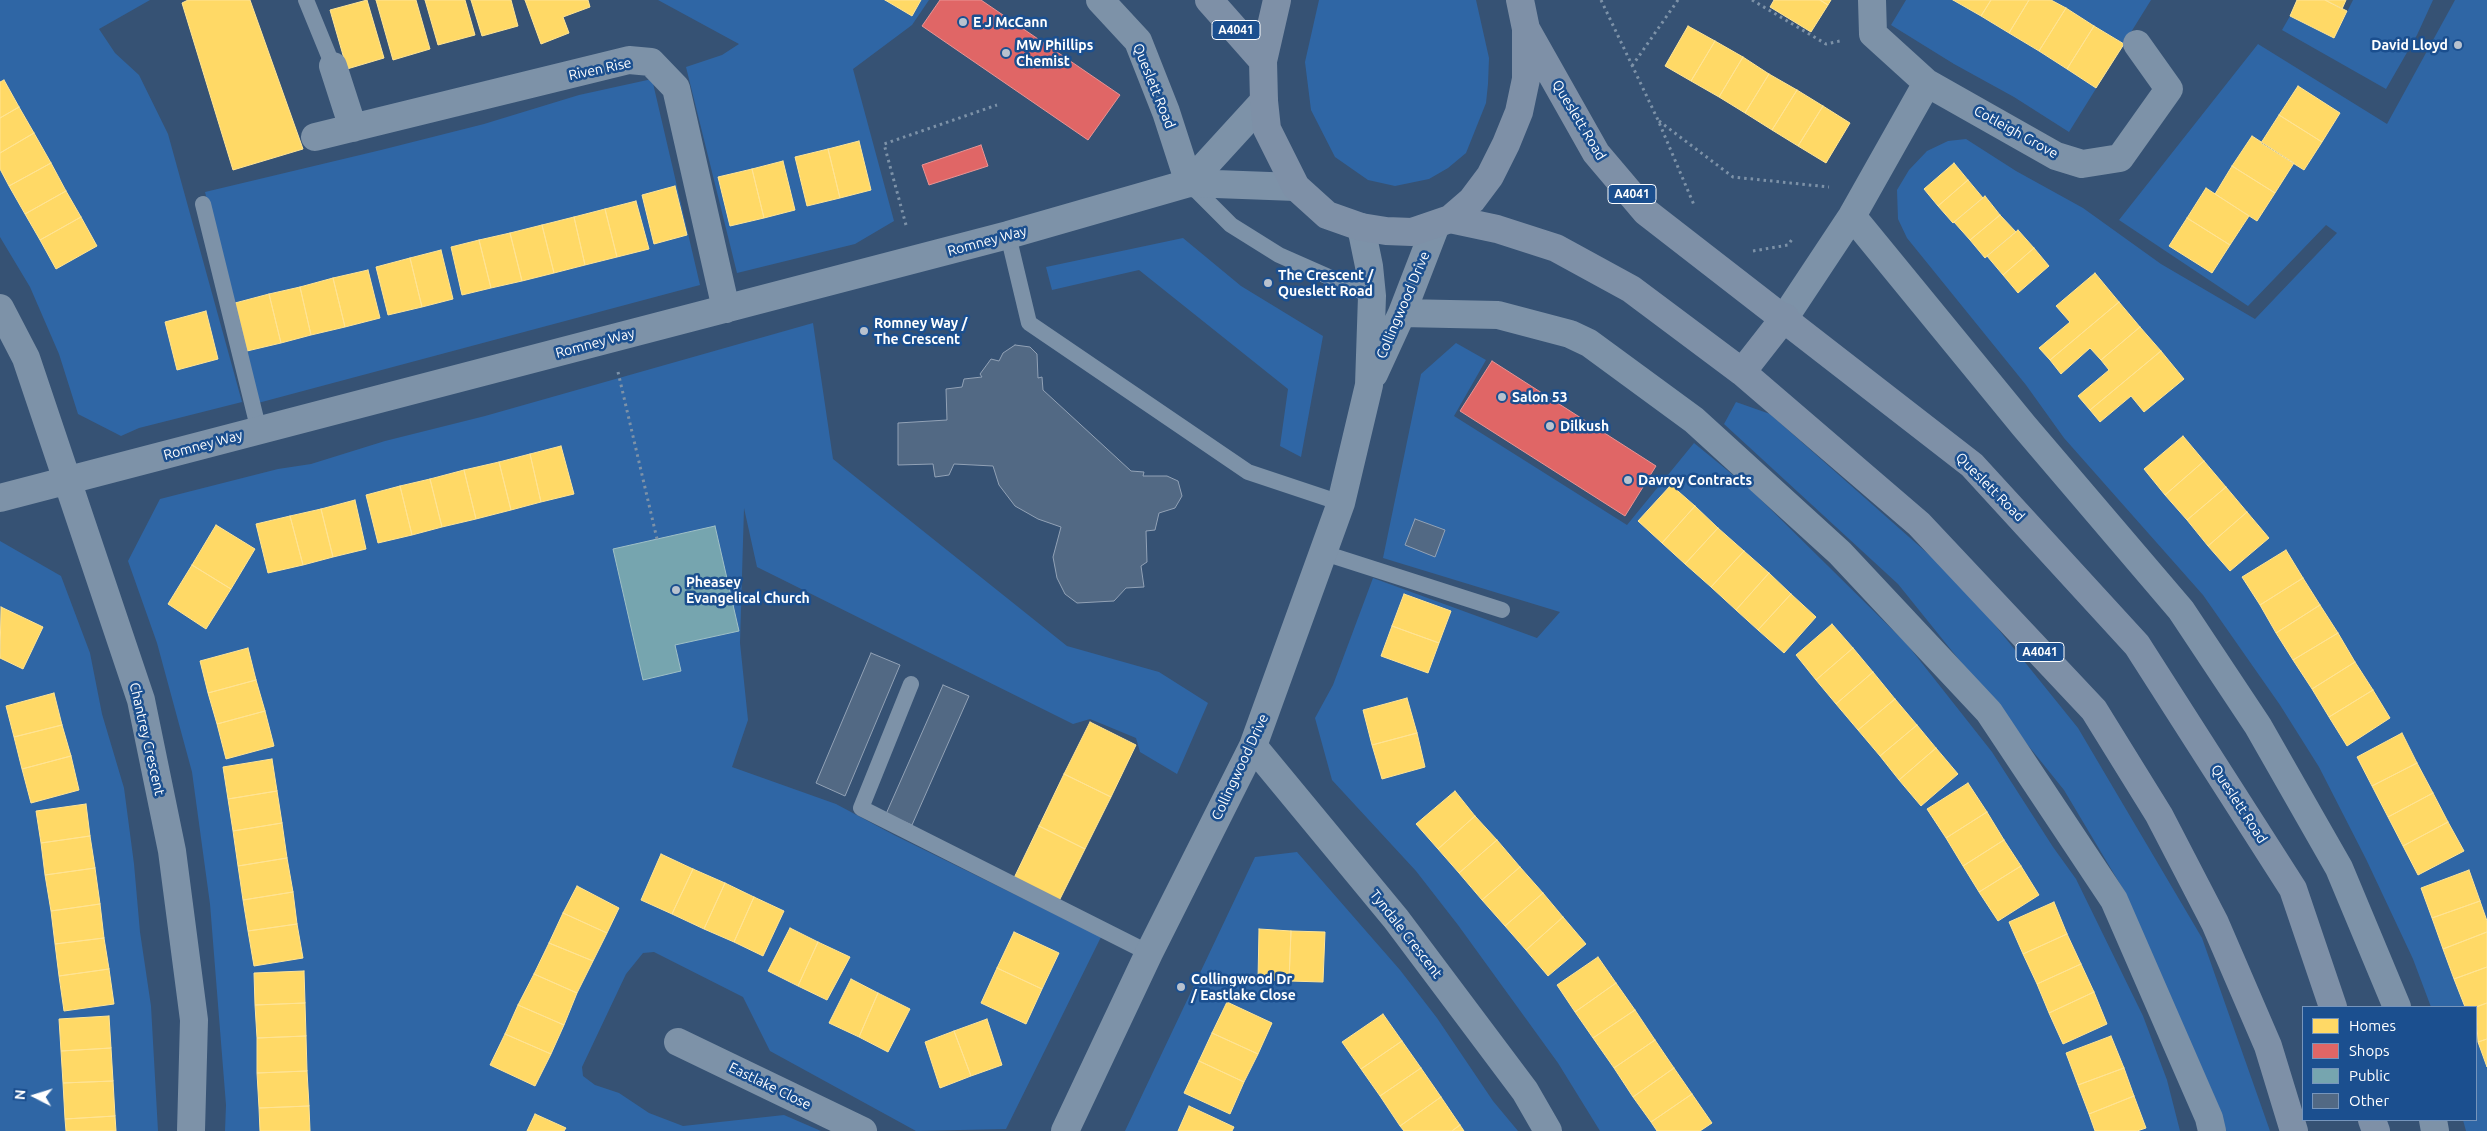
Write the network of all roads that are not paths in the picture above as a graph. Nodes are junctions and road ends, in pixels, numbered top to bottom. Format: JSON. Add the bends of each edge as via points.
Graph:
{"nodes":[{"id":1,"x":306,"y":0,"type":"edge"},
{"id":2,"x":1100,"y":0,"type":"edge"},
{"id":3,"x":1209,"y":0,"type":"edge"},
{"id":4,"x":1276,"y":0,"type":"edge"},
{"id":5,"x":1520,"y":0,"type":"edge"},
{"id":6,"x":1872,"y":0,"type":"edge"},
{"id":7,"x":1526,"y":29,"type":"junction"},
{"id":8,"x":2137,"y":44,"type":"dead end"},
{"id":9,"x":1263,"y":61,"type":"junction"},
{"id":10,"x":333,"y":66,"type":"joint"},
{"id":11,"x":1927,"y":83,"type":"junction"},
{"id":12,"x":1264,"y":101,"type":"junction"},
{"id":13,"x":353,"y":128,"type":"junction"},
{"id":14,"x":315,"y":137,"type":"dead end"},
{"id":15,"x":1189,"y":183,"type":"junction"},
{"id":16,"x":1296,"y":186,"type":"junction"},
{"id":17,"x":203,"y":204,"type":"dead end"},
{"id":18,"x":1852,"y":216,"type":"junction"},
{"id":19,"x":1443,"y":222,"type":"junction"},
{"id":20,"x":1361,"y":227,"type":"junction"},
{"id":21,"x":1008,"y":236,"type":"junction"},
{"id":22,"x":1372,"y":296,"type":"junction"},
{"id":23,"x":0,"y":308,"type":"edge"},
{"id":24,"x":726,"y":309,"type":"junction"},
{"id":25,"x":1402,"y":313,"type":"junction"},
{"id":26,"x":1784,"y":317,"type":"junction"},
{"id":27,"x":1742,"y":372,"type":"junction"},
{"id":28,"x":1368,"y":385,"type":"junction"},
{"id":29,"x":259,"y":431,"type":"junction"},
{"id":30,"x":68,"y":480,"type":"junction"},
{"id":31,"x":0,"y":498,"type":"edge"},
{"id":32,"x":1341,"y":502,"type":"junction"},
{"id":33,"x":1324,"y":553,"type":"junction"},
{"id":34,"x":1502,"y":610,"type":"dead end"},
{"id":35,"x":911,"y":684,"type":"dead end"},
{"id":36,"x":1253,"y":746,"type":"junction"},
{"id":37,"x":1150,"y":953,"type":"junction"},
{"id":38,"x":2334,"y":1006,"type":"edge"},
{"id":39,"x":2397,"y":1006,"type":"edge"},
{"id":40,"x":678,"y":1042,"type":"dead end"},
{"id":41,"x":191,"y":1131,"type":"edge"},
{"id":42,"x":863,"y":1131,"type":"edge"},
{"id":43,"x":1065,"y":1131,"type":"edge"},
{"id":44,"x":1548,"y":1131,"type":"edge"},
{"id":45,"x":2212,"y":1131,"type":"edge"},
{"id":46,"x":2294,"y":1131,"type":"edge"}],
"edges":[{"from":1,"to":10,"type":"lane"},
{"from":2,"to":15,"type":"street","name":"Queslett Road","via":[[1138,41]]},
{"from":3,"to":9,"type":"highway","number":"A4041"},
{"from":4,"to":9,"type":"highway"},
{"from":5,"to":7,"type":"highway"},
{"from":6,"to":11,"type":"street","name":"Cotleigh Grove","via":[[1873,34]]},
{"from":7,"to":19,"type":"highway","via":[[1526,79],[1519,112],[1509,136],[1490,176],[1472,200]]},
{"from":7,"to":26,"type":"highway","name":"Queslett Road","number":"A4041","via":[[1596,153],[1646,212]]},
{"from":8,"to":11,"type":"street","name":"Cotleigh Grove","via":[[2169,89],[2120,158],[2082,164],[2056,156]]},
{"from":9,"to":12,"type":"highway"},
{"from":10,"to":13,"type":"street"},
{"from":11,"to":18,"type":"street"},
{"from":12,"to":15,"type":"street"},
{"from":12,"to":16,"type":"highway","via":[[1267,129]]},
{"from":13,"to":14,"type":"street","name":"Riven Rise"},
{"from":13,"to":24,"type":"street","name":"Riven Rise","via":[[628,60],[651,62],[676,88]]},
{"from":15,"to":16,"type":"street","name":"Romney Way"},
{"from":15,"to":21,"type":"street","name":"Romney Way"},
{"from":15,"to":22,"type":"lane","via":[[1232,225],[1279,255]]},
{"from":16,"to":20,"type":"highway","via":[[1326,215]]},
{"from":17,"to":29,"type":"lane"},
{"from":18,"to":26,"type":"street"},
{"from":18,"to":39,"type":"street","via":[[2024,426],[2181,610],[2258,726],[2339,868]]},
{"from":19,"to":20,"type":"highway","via":[[1412,232]]},
{"from":19,"to":25,"type":"street","name":"Collingwood Drive"},
{"from":19,"to":27,"type":"highway","number":"A4041","via":[[1497,229],[1556,248],[1631,289]]},
{"from":20,"to":22,"type":"street","name":"Collingwood Drive"},
{"from":21,"to":24,"type":"street","name":"Romney Way"},
{"from":21,"to":32,"type":"lane","via":[[1029,323],[1248,472]]},
{"from":22,"to":28,"type":"street","name":"Collingwood Drive"},
{"from":23,"to":30,"type":"street","name":"Chantrey Crescent","via":[[26,358]]},
{"from":24,"to":29,"type":"street","name":"Romney Way"},
{"from":25,"to":28,"type":"street","name":"Collingwood Drive"},
{"from":25,"to":45,"type":"street","via":[[1498,314],[1570,334],[1589,343],[1694,420],[1840,553],[1989,712],[2114,900]]},
{"from":26,"to":27,"type":"highway"},
{"from":26,"to":38,"type":"highway","name":"Queslett Road","number":"A4041","via":[[1972,465],[2137,645],[2293,889]]},
{"from":27,"to":46,"type":"highway","number":"A4041","via":[[1920,524],[2094,710],[2159,815],[2215,923],[2268,1046]]},
{"from":28,"to":32,"type":"street","name":"Collingwood Drive"},
{"from":29,"to":30,"type":"street","name":"Romney Way"},
{"from":30,"to":31,"type":"street","name":"Romney Way"},
{"from":30,"to":41,"type":"street","name":"Chantrey Crescent","via":[[141,700],[172,851],[194,1020]]},
{"from":32,"to":33,"type":"street","name":"Collingwood Drive"},
{"from":33,"to":34,"type":"lane"},
{"from":33,"to":36,"type":"street","name":"Collingwood Drive"},
{"from":35,"to":37,"type":"lane","via":[[861,808]]},
{"from":36,"to":37,"type":"street","name":"Collingwood Drive"},
{"from":36,"to":44,"type":"street","name":"Tyndale Crescent","via":[[1396,919],[1524,1091]]},
{"from":37,"to":43,"type":"street","name":"Collingwood Drive"},
{"from":40,"to":42,"type":"street","name":"Eastlake Close"}]}
